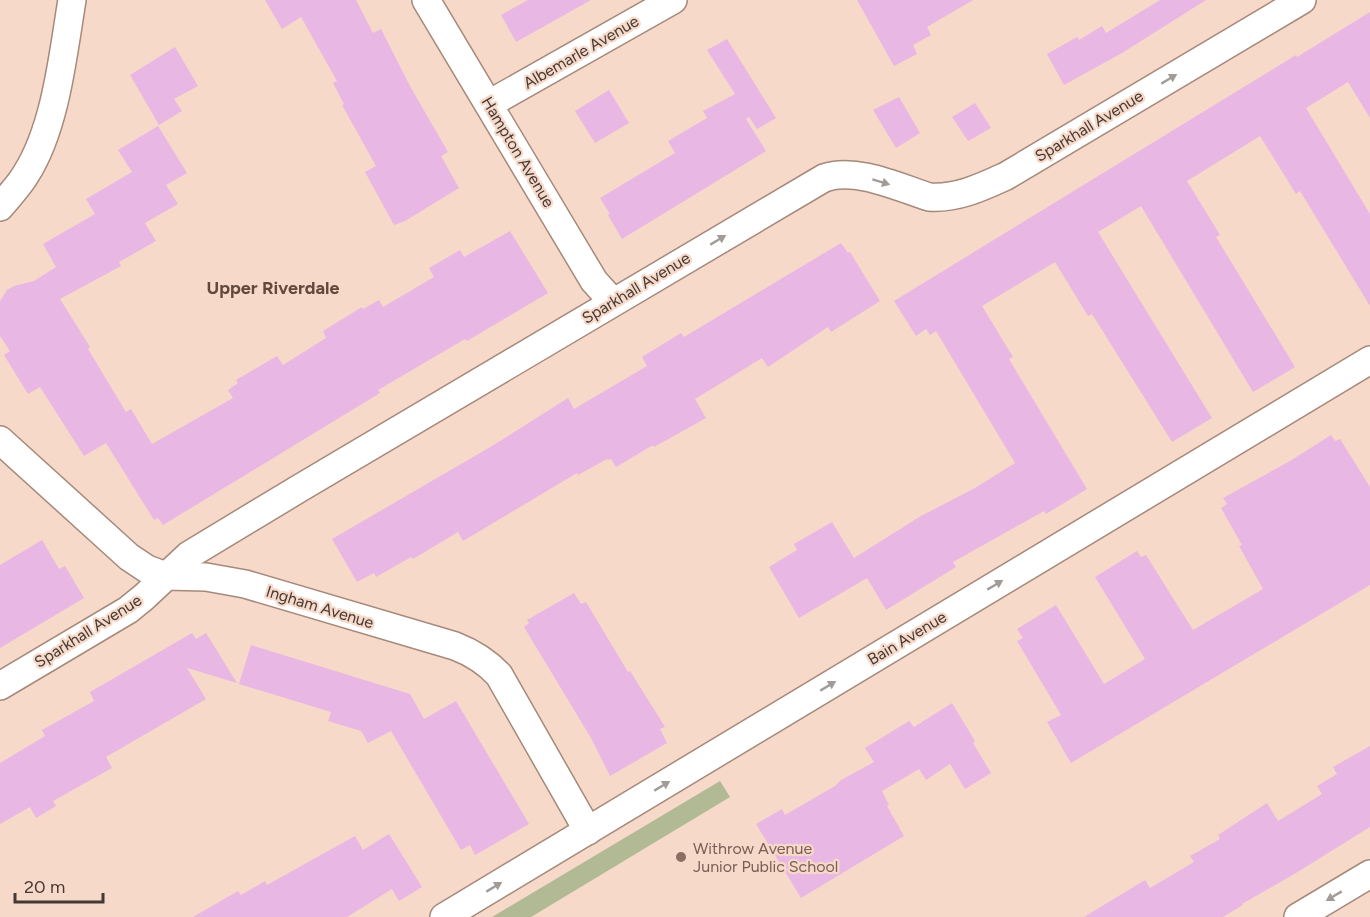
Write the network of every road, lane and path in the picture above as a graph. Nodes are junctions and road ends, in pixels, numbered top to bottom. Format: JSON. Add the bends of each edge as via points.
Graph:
{"nodes":[{"id":1,"x":72,"y":0,"type":"edge"},
{"id":2,"x":426,"y":0,"type":"edge"},
{"id":3,"x":674,"y":0,"type":"edge"},
{"id":4,"x":1302,"y":0,"type":"edge"},
{"id":5,"x":489,"y":104,"type":"junction"},
{"id":6,"x":0,"y":207,"type":"edge"},
{"id":7,"x":613,"y":302,"type":"junction"},
{"id":8,"x":1370,"y":360,"type":"edge"},
{"id":9,"x":0,"y":440,"type":"edge"},
{"id":10,"x":166,"y":576,"type":"junction"},
{"id":11,"x":0,"y":686,"type":"edge"},
{"id":12,"x":588,"y":831,"type":"junction"},
{"id":13,"x":1370,"y":874,"type":"edge"},
{"id":14,"x":444,"y":917,"type":"edge"},
{"id":15,"x":1298,"y":917,"type":"edge"}],
"edges":[{"from":1,"to":6,"type":"street","via":[[45,133],[27,174]]},
{"from":2,"to":5,"type":"street","name":"Hampton Avenue"},
{"from":3,"to":5,"type":"street","name":"Albemarle Avenue"},
{"from":7,"to":4,"type":"street","name":"Sparkhall Avenue","one_way":true,"via":[[834,174],[860,175],[929,197],[954,196],[978,189]]},
{"from":5,"to":7,"type":"street","name":"Hampton Avenue","via":[[594,280]]},
{"from":7,"to":10,"type":"street","name":"Sparkhall Avenue","via":[[189,555]]},
{"from":12,"to":8,"type":"street","name":"Bain Avenue","one_way":true},
{"from":9,"to":10,"type":"street","name":"Ingham Avenue","via":[[129,557]]},
{"from":10,"to":11,"type":"street","name":"Sparkhall Avenue","via":[[128,609]]},
{"from":10,"to":12,"type":"street","name":"Ingham Avenue","via":[[206,577],[245,584],[474,653],[499,675]]},
{"from":14,"to":12,"type":"street","name":"Bain Avenue","one_way":true},
{"from":13,"to":15,"type":"street","one_way":true}]}
